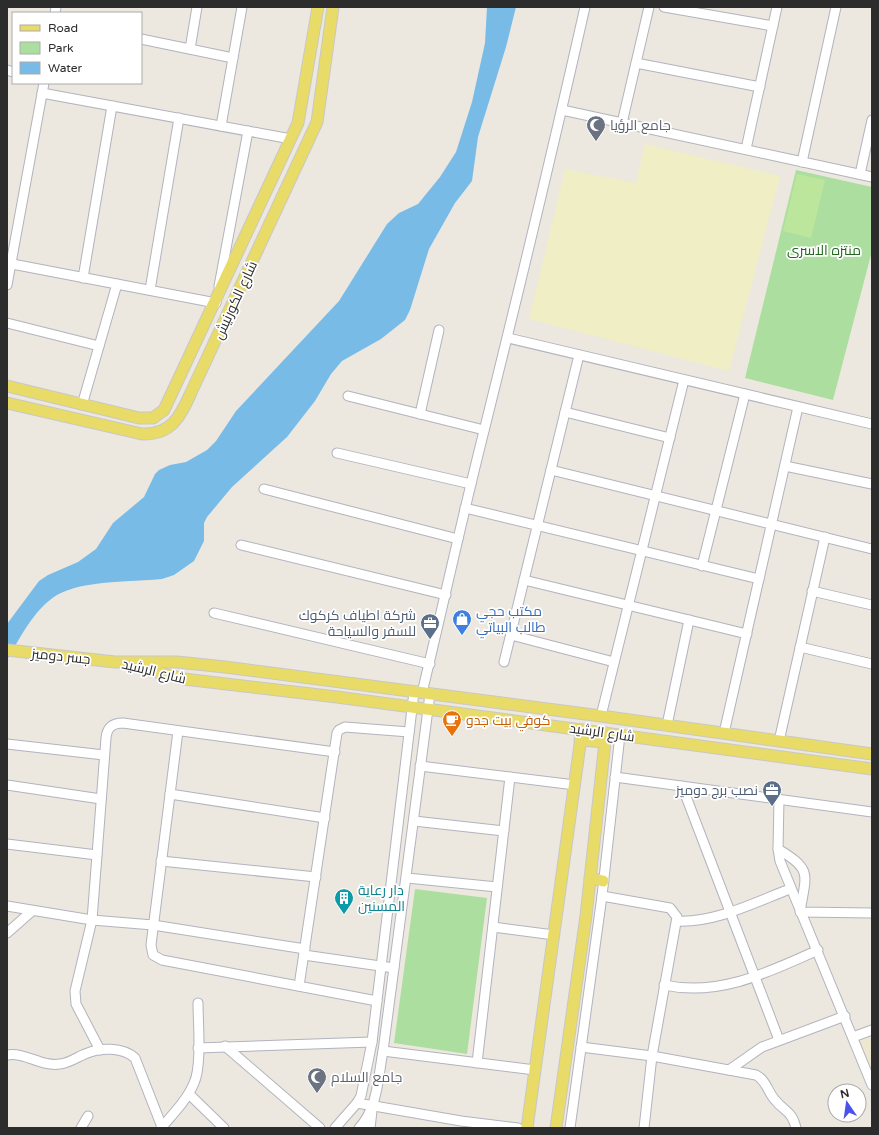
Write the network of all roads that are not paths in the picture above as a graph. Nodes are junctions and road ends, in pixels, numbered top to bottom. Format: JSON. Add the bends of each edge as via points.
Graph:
{"nodes":[{"id":1,"x":197,"y":7,"type":"edge"},
{"id":2,"x":242,"y":7,"type":"edge"},
{"id":3,"x":318,"y":7,"type":"edge"},
{"id":4,"x":333,"y":7,"type":"edge"},
{"id":5,"x":584,"y":7,"type":"edge"},
{"id":6,"x":649,"y":7,"type":"edge"},
{"id":7,"x":664,"y":7,"type":"edge"},
{"id":8,"x":777,"y":7,"type":"edge"},
{"id":9,"x":836,"y":7,"type":"edge"},
{"id":10,"x":773,"y":26,"type":"junction"},
{"id":11,"x":142,"y":39,"type":"edge"},
{"id":12,"x":190,"y":49,"type":"junction"},
{"id":13,"x":233,"y":58,"type":"junction"},
{"id":14,"x":636,"y":63,"type":"junction"},
{"id":15,"x":307,"y":68,"type":"junction"},
{"id":16,"x":324,"y":70,"type":"junction"},
{"id":17,"x":44,"y":84,"type":"edge"},
{"id":18,"x":760,"y":87,"type":"junction"},
{"id":19,"x":42,"y":93,"type":"junction"},
{"id":20,"x":112,"y":106,"type":"junction"},
{"id":21,"x":562,"y":110,"type":"junction"},
{"id":22,"x":179,"y":118,"type":"junction"},
{"id":23,"x":872,"y":120,"type":"edge"},
{"id":24,"x":622,"y":123,"type":"junction"},
{"id":25,"x":222,"y":126,"type":"junction"},
{"id":26,"x":248,"y":131,"type":"junction"},
{"id":27,"x":291,"y":139,"type":"junction"},
{"id":28,"x":746,"y":149,"type":"junction"},
{"id":29,"x":802,"y":162,"type":"junction"},
{"id":30,"x":860,"y":174,"type":"junction"},
{"id":31,"x":872,"y":176,"type":"edge"},
{"id":32,"x":9,"y":264,"type":"edge"},
{"id":33,"x":83,"y":278,"type":"junction"},
{"id":34,"x":117,"y":284,"type":"junction"},
{"id":35,"x":7,"y":285,"type":"edge"},
{"id":36,"x":150,"y":290,"type":"junction"},
{"id":37,"x":216,"y":302,"type":"junction"},
{"id":38,"x":7,"y":323,"type":"edge"},
{"id":39,"x":440,"y":330,"type":"dead end"},
{"id":40,"x":508,"y":338,"type":"junction"},
{"id":41,"x":99,"y":346,"type":"junction"},
{"id":42,"x":579,"y":355,"type":"junction"},
{"id":43,"x":684,"y":380,"type":"junction"},
{"id":44,"x":7,"y":386,"type":"edge"},
{"id":45,"x":745,"y":394,"type":"junction"},
{"id":46,"x":348,"y":396,"type":"dead end"},
{"id":47,"x":7,"y":403,"type":"edge"},
{"id":48,"x":82,"y":405,"type":"junction"},
{"id":49,"x":798,"y":407,"type":"junction"},
{"id":50,"x":565,"y":412,"type":"junction"},
{"id":51,"x":420,"y":414,"type":"junction"},
{"id":52,"x":872,"y":424,"type":"edge"},
{"id":53,"x":484,"y":430,"type":"junction"},
{"id":54,"x":670,"y":438,"type":"junction"},
{"id":55,"x":337,"y":453,"type":"dead end"},
{"id":56,"x":785,"y":466,"type":"junction"},
{"id":57,"x":551,"y":470,"type":"junction"},
{"id":58,"x":471,"y":484,"type":"junction"},
{"id":59,"x":872,"y":484,"type":"edge"},
{"id":60,"x":264,"y":489,"type":"dead end"},
{"id":61,"x":656,"y":495,"type":"junction"},
{"id":62,"x":465,"y":508,"type":"junction"},
{"id":63,"x":716,"y":510,"type":"junction"},
{"id":64,"x":772,"y":524,"type":"junction"},
{"id":65,"x":537,"y":526,"type":"junction"},
{"id":66,"x":825,"y":537,"type":"junction"},
{"id":67,"x":458,"y":539,"type":"junction"},
{"id":68,"x":241,"y":544,"type":"dead end"},
{"id":69,"x":872,"y":548,"type":"edge"},
{"id":70,"x":642,"y":552,"type":"junction"},
{"id":71,"x":702,"y":566,"type":"junction"},
{"id":72,"x":759,"y":579,"type":"junction"},
{"id":73,"x":524,"y":580,"type":"junction"},
{"id":74,"x":812,"y":591,"type":"junction"},
{"id":75,"x":446,"y":595,"type":"junction"},
{"id":76,"x":628,"y":605,"type":"junction"},
{"id":77,"x":872,"y":605,"type":"edge"},
{"id":78,"x":214,"y":613,"type":"dead end"},
{"id":79,"x":689,"y":620,"type":"junction"},
{"id":80,"x":747,"y":634,"type":"junction"},
{"id":81,"x":511,"y":635,"type":"junction"},
{"id":82,"x":800,"y":647,"type":"junction"},
{"id":83,"x":7,"y":650,"type":"edge"},
{"id":84,"x":115,"y":662,"type":"junction"},
{"id":85,"x":504,"y":662,"type":"dead end"},
{"id":86,"x":614,"y":662,"type":"junction"},
{"id":87,"x":430,"y":664,"type":"junction"},
{"id":88,"x":872,"y":664,"type":"edge"},
{"id":89,"x":422,"y":693,"type":"junction"},
{"id":90,"x":412,"y":707,"type":"junction"},
{"id":91,"x":428,"y":709,"type":"junction"},
{"id":92,"x":601,"y":716,"type":"junction"},
{"id":93,"x":667,"y":725,"type":"junction"},
{"id":94,"x":178,"y":731,"type":"junction"},
{"id":95,"x":409,"y":732,"type":"junction"},
{"id":96,"x":724,"y":733,"type":"junction"},
{"id":97,"x":581,"y":735,"type":"junction"},
{"id":98,"x":620,"y":735,"type":"junction"},
{"id":99,"x":606,"y":738,"type":"junction"},
{"id":100,"x":779,"y":741,"type":"junction"},
{"id":101,"x":7,"y":744,"type":"edge"},
{"id":102,"x":811,"y":745,"type":"junction"},
{"id":103,"x":335,"y":752,"type":"junction"},
{"id":104,"x":872,"y":754,"type":"edge"},
{"id":105,"x":104,"y":755,"type":"junction"},
{"id":106,"x":809,"y":760,"type":"junction"},
{"id":107,"x":420,"y":766,"type":"junction"},
{"id":108,"x":872,"y":769,"type":"edge"},
{"id":109,"x":404,"y":774,"type":"junction"},
{"id":110,"x":419,"y":776,"type":"junction"},
{"id":111,"x":510,"y":777,"type":"junction"},
{"id":112,"x":615,"y":778,"type":"junction"},
{"id":113,"x":7,"y":785,"type":"edge"},
{"id":114,"x":574,"y":786,"type":"junction"},
{"id":115,"x":682,"y":786,"type":"junction"},
{"id":116,"x":170,"y":794,"type":"junction"},
{"id":117,"x":102,"y":799,"type":"junction"},
{"id":118,"x":778,"y":799,"type":"junction"},
{"id":119,"x":872,"y":812,"type":"edge"},
{"id":120,"x":325,"y":818,"type":"junction"},
{"id":121,"x":414,"y":821,"type":"junction"},
{"id":122,"x":504,"y":831,"type":"junction"},
{"id":123,"x":7,"y":844,"type":"edge"},
{"id":124,"x":778,"y":849,"type":"junction"},
{"id":125,"x":96,"y":854,"type":"junction"},
{"id":126,"x":161,"y":861,"type":"junction"},
{"id":127,"x":316,"y":877,"type":"junction"},
{"id":128,"x":407,"y":878,"type":"junction"},
{"id":129,"x":590,"y":878,"type":"junction"},
{"id":130,"x":603,"y":881,"type":"junction"},
{"id":131,"x":498,"y":887,"type":"junction"},
{"id":132,"x":790,"y":889,"type":"junction"},
{"id":133,"x":602,"y":896,"type":"junction"},
{"id":134,"x":7,"y":906,"type":"edge"},
{"id":135,"x":32,"y":911,"type":"junction"},
{"id":136,"x":730,"y":912,"type":"junction"},
{"id":137,"x":800,"y":912,"type":"junction"},
{"id":138,"x":872,"y":913,"type":"edge"},
{"id":139,"x":92,"y":920,"type":"junction"},
{"id":140,"x":677,"y":921,"type":"junction"},
{"id":141,"x":153,"y":925,"type":"junction"},
{"id":142,"x":493,"y":927,"type":"junction"},
{"id":143,"x":7,"y":933,"type":"edge"},
{"id":144,"x":554,"y":935,"type":"junction"},
{"id":145,"x":818,"y":950,"type":"junction"},
{"id":146,"x":305,"y":952,"type":"junction"},
{"id":147,"x":381,"y":966,"type":"junction"},
{"id":148,"x":394,"y":968,"type":"junction"},
{"id":149,"x":755,"y":976,"type":"junction"},
{"id":150,"x":664,"y":985,"type":"junction"},
{"id":151,"x":299,"y":986,"type":"junction"},
{"id":152,"x":377,"y":1001,"type":"junction"},
{"id":153,"x":198,"y":1003,"type":"dead end"},
{"id":154,"x":845,"y":1016,"type":"junction"},
{"id":155,"x":872,"y":1030,"type":"edge"},
{"id":156,"x":853,"y":1037,"type":"junction"},
{"id":157,"x":779,"y":1040,"type":"junction"},
{"id":158,"x":372,"y":1042,"type":"junction"},
{"id":159,"x":225,"y":1046,"type":"junction"},
{"id":160,"x":582,"y":1047,"type":"junction"},
{"id":161,"x":198,"y":1048,"type":"junction"},
{"id":162,"x":100,"y":1050,"type":"junction"},
{"id":163,"x":383,"y":1051,"type":"junction"},
{"id":164,"x":7,"y":1055,"type":"edge"},
{"id":165,"x":652,"y":1056,"type":"junction"},
{"id":166,"x":477,"y":1063,"type":"junction"},
{"id":167,"x":535,"y":1070,"type":"junction"},
{"id":168,"x":728,"y":1070,"type":"junction"},
{"id":169,"x":872,"y":1085,"type":"edge"},
{"id":170,"x":189,"y":1094,"type":"junction"},
{"id":171,"x":357,"y":1103,"type":"junction"},
{"id":172,"x":373,"y":1106,"type":"junction"},
{"id":173,"x":88,"y":1116,"type":"dead end"},
{"id":174,"x":461,"y":1124,"type":"edge"},
{"id":175,"x":162,"y":1127,"type":"edge"},
{"id":176,"x":81,"y":1128,"type":"edge"},
{"id":177,"x":224,"y":1128,"type":"edge"},
{"id":178,"x":320,"y":1128,"type":"edge"},
{"id":179,"x":335,"y":1128,"type":"edge"},
{"id":180,"x":359,"y":1128,"type":"edge"},
{"id":181,"x":370,"y":1128,"type":"edge"},
{"id":182,"x":518,"y":1128,"type":"edge"},
{"id":183,"x":527,"y":1128,"type":"edge"},
{"id":184,"x":556,"y":1128,"type":"edge"},
{"id":185,"x":570,"y":1128,"type":"edge"},
{"id":186,"x":644,"y":1128,"type":"edge"},
{"id":187,"x":796,"y":1128,"type":"edge"}],
"edges":[{"from":1,"to":12,"type":"street"},
{"from":2,"to":13,"type":"street"},
{"from":3,"to":15,"type":"main road","name":"شارع الكورنيش"},
{"from":4,"to":16,"type":"main road","name":"شارع الكورنيش"},
{"from":5,"to":21,"type":"street"},
{"from":6,"to":14,"type":"street"},
{"from":7,"to":10,"type":"street"},
{"from":8,"to":10,"type":"street"},
{"from":9,"to":29,"type":"street"},
{"from":10,"to":18,"type":"street"},
{"from":11,"to":12,"type":"street"},
{"from":12,"to":13,"type":"street"},
{"from":13,"to":25,"type":"street"},
{"from":14,"to":18,"type":"street"},
{"from":14,"to":24,"type":"street"},
{"from":15,"to":16,"type":"main road"},
{"from":15,"to":27,"type":"main road","name":"شارع الكورنيش","via":[[298,123]]},
{"from":16,"to":47,"type":"main road","name":"شارع الكورنيش","via":[[317,122],[195,384],[172,425],[162,432],[142,434]]},
{"from":17,"to":19,"type":"street"},
{"from":18,"to":28,"type":"street"},
{"from":19,"to":20,"type":"street"},
{"from":19,"to":32,"type":"street"},
{"from":20,"to":22,"type":"street"},
{"from":20,"to":33,"type":"street"},
{"from":21,"to":24,"type":"street"},
{"from":21,"to":40,"type":"street"},
{"from":22,"to":25,"type":"street"},
{"from":22,"to":36,"type":"street"},
{"from":23,"to":30,"type":"street"},
{"from":24,"to":28,"type":"street"},
{"from":25,"to":26,"type":"street"},
{"from":26,"to":27,"type":"street"},
{"from":26,"to":37,"type":"street"},
{"from":27,"to":37,"type":"main road","name":"شارع الكورنيش"},
{"from":28,"to":29,"type":"street"},
{"from":29,"to":30,"type":"street"},
{"from":30,"to":31,"type":"street"},
{"from":32,"to":33,"type":"street"},
{"from":32,"to":35,"type":"street"},
{"from":33,"to":34,"type":"street"},
{"from":34,"to":36,"type":"street"},
{"from":34,"to":41,"type":"street"},
{"from":36,"to":37,"type":"street"},
{"from":37,"to":48,"type":"main road","name":"شارع الكورنيش","via":[[161,414],[153,418],[139,418]]},
{"from":38,"to":41,"type":"street"},
{"from":39,"to":51,"type":"street"},
{"from":40,"to":42,"type":"street"},
{"from":40,"to":53,"type":"street"},
{"from":41,"to":48,"type":"street"},
{"from":42,"to":43,"type":"street"},
{"from":42,"to":50,"type":"street"},
{"from":43,"to":45,"type":"street"},
{"from":43,"to":54,"type":"street"},
{"from":44,"to":48,"type":"main road","name":"شارع الكورنيش"},
{"from":45,"to":49,"type":"street"},
{"from":45,"to":63,"type":"street"},
{"from":46,"to":51,"type":"street"},
{"from":49,"to":52,"type":"street"},
{"from":49,"to":56,"type":"street"},
{"from":50,"to":54,"type":"street"},
{"from":50,"to":57,"type":"street"},
{"from":51,"to":53,"type":"street"},
{"from":53,"to":58,"type":"street"},
{"from":54,"to":61,"type":"street"},
{"from":55,"to":58,"type":"street"},
{"from":56,"to":59,"type":"street"},
{"from":56,"to":64,"type":"street"},
{"from":57,"to":61,"type":"street"},
{"from":57,"to":65,"type":"street"},
{"from":58,"to":62,"type":"street"},
{"from":60,"to":67,"type":"street"},
{"from":61,"to":63,"type":"street"},
{"from":61,"to":70,"type":"street"},
{"from":62,"to":65,"type":"street"},
{"from":62,"to":67,"type":"street"},
{"from":63,"to":64,"type":"street"},
{"from":63,"to":71,"type":"street"},
{"from":64,"to":66,"type":"street"},
{"from":64,"to":72,"type":"street"},
{"from":65,"to":70,"type":"street"},
{"from":65,"to":73,"type":"street"},
{"from":66,"to":69,"type":"street"},
{"from":66,"to":74,"type":"street"},
{"from":67,"to":75,"type":"street"},
{"from":68,"to":75,"type":"street"},
{"from":70,"to":71,"type":"street"},
{"from":70,"to":76,"type":"street"},
{"from":71,"to":72,"type":"street"},
{"from":72,"to":80,"type":"street"},
{"from":73,"to":76,"type":"street"},
{"from":73,"to":81,"type":"street"},
{"from":74,"to":77,"type":"street"},
{"from":74,"to":82,"type":"street"},
{"from":75,"to":87,"type":"street"},
{"from":76,"to":79,"type":"street"},
{"from":76,"to":86,"type":"street"},
{"from":78,"to":87,"type":"street"},
{"from":79,"to":80,"type":"street"},
{"from":79,"to":93,"type":"street"},
{"from":80,"to":96,"type":"street"},
{"from":81,"to":85,"type":"street"},
{"from":81,"to":86,"type":"street"},
{"from":82,"to":88,"type":"street"},
{"from":82,"to":100,"type":"street"},
{"from":83,"to":84,"type":"main road","name":"جسر دوميز"},
{"from":84,"to":89,"type":"main road","name":"شارع الرشيد","via":[[177,662]]},
{"from":84,"to":90,"type":"main road","name":"شارع الرشيد","via":[[184,679]]},
{"from":86,"to":92,"type":"street"},
{"from":87,"to":89,"type":"street"},
{"from":89,"to":90,"type":"street"},
{"from":89,"to":91,"type":"street"},
{"from":89,"to":92,"type":"main road","name":"شارع الرشيد"},
{"from":90,"to":91,"type":"main road","name":"شارع الرشيد"},
{"from":90,"to":95,"type":"street"},
{"from":91,"to":97,"type":"main road","name":"شارع الرشيد"},
{"from":91,"to":107,"type":"street"},
{"from":92,"to":93,"type":"main road","name":"شارع الرشيد"},
{"from":93,"to":96,"type":"main road","name":"شارع الرشيد"},
{"from":94,"to":103,"type":"street"},
{"from":94,"to":105,"type":"street","via":[[116,723],[110,726],[107,732]]},
{"from":94,"to":116,"type":"street"},
{"from":95,"to":103,"type":"street","via":[[345,727],[337,733]]},
{"from":95,"to":109,"type":"street"},
{"from":96,"to":100,"type":"main road","name":"شارع الرشيد"},
{"from":97,"to":99,"type":"main road","name":"شارع الرشيد"},
{"from":97,"to":114,"type":"main road"},
{"from":98,"to":99,"type":"main road","name":"شارع الرشيد"},
{"from":98,"to":106,"type":"main road","name":"شارع الرشيد"},
{"from":98,"to":112,"type":"street"},
{"from":99,"to":129,"type":"main road"},
{"from":100,"to":102,"type":"main road","name":"شارع الرشيد"},
{"from":101,"to":105,"type":"street"},
{"from":102,"to":104,"type":"main road","name":"شارع الرشيد"},
{"from":102,"to":106,"type":"main road"},
{"from":103,"to":120,"type":"street"},
{"from":105,"to":117,"type":"street"},
{"from":106,"to":108,"type":"main road","name":"شارع الرشيد"},
{"from":107,"to":110,"type":"street"},
{"from":107,"to":111,"type":"street"},
{"from":109,"to":110,"type":"street"},
{"from":109,"to":147,"type":"street"},
{"from":110,"to":121,"type":"street"},
{"from":111,"to":114,"type":"street"},
{"from":111,"to":122,"type":"street"},
{"from":112,"to":115,"type":"street"},
{"from":112,"to":130,"type":"street"},
{"from":113,"to":117,"type":"street"},
{"from":114,"to":144,"type":"main road"},
{"from":115,"to":118,"type":"street"},
{"from":115,"to":136,"type":"street"},
{"from":116,"to":120,"type":"street"},
{"from":116,"to":126,"type":"street"},
{"from":117,"to":125,"type":"street"},
{"from":118,"to":119,"type":"street"},
{"from":118,"to":124,"type":"street"},
{"from":120,"to":127,"type":"street"},
{"from":121,"to":122,"type":"street"},
{"from":121,"to":128,"type":"street"},
{"from":122,"to":131,"type":"street"},
{"from":123,"to":125,"type":"street"},
{"from":124,"to":132,"type":"street"},
{"from":124,"to":137,"type":"street","via":[[804,869]]},
{"from":125,"to":139,"type":"street"},
{"from":126,"to":127,"type":"street"},
{"from":126,"to":141,"type":"street"},
{"from":127,"to":146,"type":"street"},
{"from":128,"to":131,"type":"street"},
{"from":128,"to":148,"type":"street"},
{"from":129,"to":130,"type":"main road"},
{"from":129,"to":184,"type":"main road"},
{"from":130,"to":133,"type":"street"},
{"from":131,"to":142,"type":"street"},
{"from":132,"to":136,"type":"street"},
{"from":132,"to":137,"type":"street"},
{"from":133,"to":140,"type":"street","via":[[670,908],[676,913]]},
{"from":133,"to":160,"type":"street"},
{"from":134,"to":135,"type":"street"},
{"from":135,"to":139,"type":"street"},
{"from":135,"to":143,"type":"street"},
{"from":136,"to":140,"type":"street","via":[[697,921]]},
{"from":136,"to":149,"type":"street"},
{"from":137,"to":138,"type":"street"},
{"from":137,"to":145,"type":"street"},
{"from":139,"to":141,"type":"street"},
{"from":139,"to":162,"type":"street","via":[[75,991],[76,1004]]},
{"from":140,"to":150,"type":"street"},
{"from":141,"to":146,"type":"street"},
{"from":141,"to":151,"type":"street","via":[[151,950],[157,959]]},
{"from":142,"to":144,"type":"street"},
{"from":142,"to":166,"type":"street"},
{"from":144,"to":167,"type":"main road"},
{"from":145,"to":149,"type":"street"},
{"from":145,"to":154,"type":"street"},
{"from":146,"to":147,"type":"street"},
{"from":146,"to":151,"type":"street"},
{"from":147,"to":148,"type":"street"},
{"from":147,"to":152,"type":"street"},
{"from":148,"to":163,"type":"street"},
{"from":149,"to":150,"type":"street","via":[[707,989]]},
{"from":149,"to":157,"type":"street"},
{"from":150,"to":165,"type":"street"},
{"from":151,"to":152,"type":"street"},
{"from":152,"to":158,"type":"street"},
{"from":153,"to":161,"type":"street"},
{"from":154,"to":156,"type":"street"},
{"from":154,"to":157,"type":"street"},
{"from":155,"to":156,"type":"street"},
{"from":156,"to":169,"type":"street"},
{"from":157,"to":168,"type":"street","via":[[754,1051]]},
{"from":158,"to":159,"type":"street"},
{"from":158,"to":171,"type":"street","via":[[364,1089]]},
{"from":159,"to":161,"type":"street"},
{"from":159,"to":178,"type":"street"},
{"from":160,"to":165,"type":"street"},
{"from":160,"to":185,"type":"street"},
{"from":161,"to":170,"type":"street","via":[[195,1082]]},
{"from":162,"to":164,"type":"street","via":[[86,1053],[62,1064],[51,1065],[39,1063],[19,1054]]},
{"from":162,"to":175,"type":"street","via":[[124,1051],[135,1058]]},
{"from":163,"to":166,"type":"street"},
{"from":163,"to":172,"type":"street"},
{"from":165,"to":168,"type":"street"},
{"from":165,"to":186,"type":"street"},
{"from":166,"to":167,"type":"street"},
{"from":167,"to":183,"type":"main road"},
{"from":168,"to":187,"type":"street","via":[[762,1078],[775,1100],[791,1113]]},
{"from":170,"to":175,"type":"street"},
{"from":170,"to":177,"type":"street"},
{"from":171,"to":172,"type":"street"},
{"from":171,"to":179,"type":"street"},
{"from":172,"to":174,"type":"street"},
{"from":172,"to":180,"type":"street"},
{"from":172,"to":181,"type":"street"},
{"from":173,"to":176,"type":"street"},
{"from":174,"to":182,"type":"street"}]}
